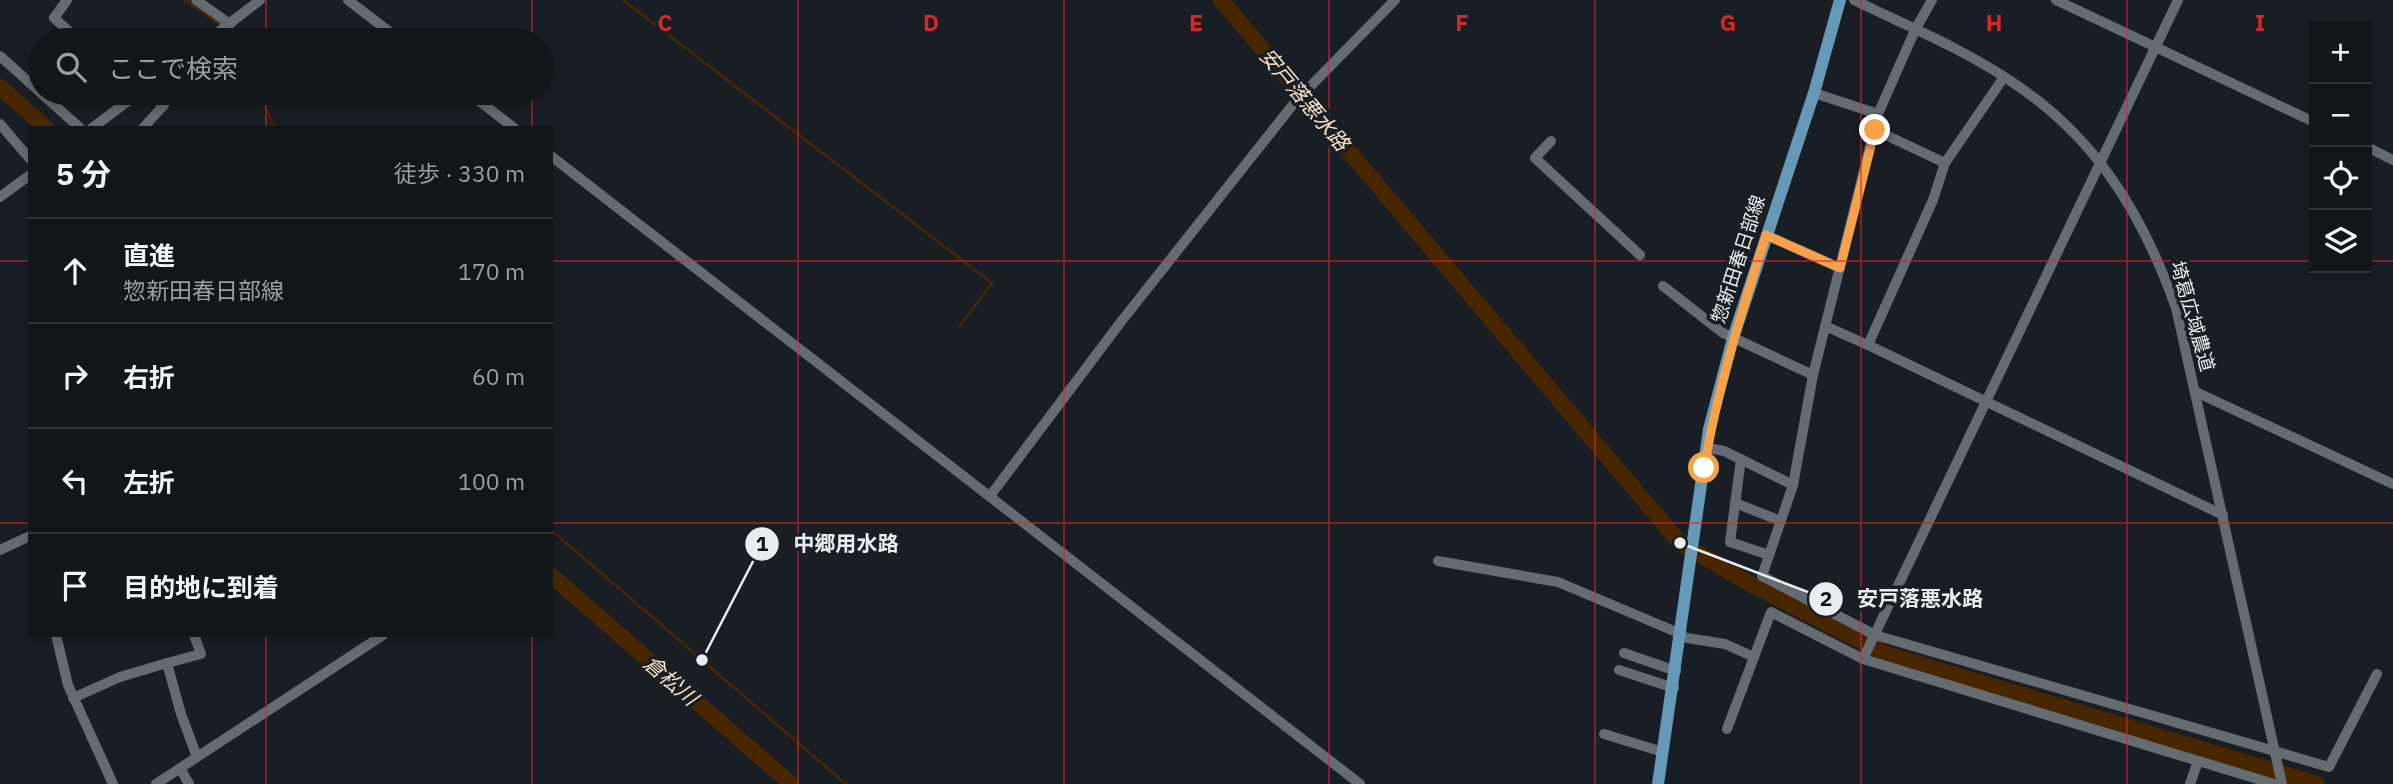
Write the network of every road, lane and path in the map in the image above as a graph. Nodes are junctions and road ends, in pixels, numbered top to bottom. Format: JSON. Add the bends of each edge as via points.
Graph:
{"nodes":[{"id":1,"x":67,"y":0,"type":"edge"},
{"id":2,"x":196,"y":0,"type":"edge"},
{"id":3,"x":260,"y":0,"type":"edge"},
{"id":4,"x":348,"y":0,"type":"edge"},
{"id":5,"x":1395,"y":0,"type":"edge"},
{"id":6,"x":1840,"y":0,"type":"edge"},
{"id":7,"x":1854,"y":0,"type":"edge"},
{"id":8,"x":1931,"y":0,"type":"edge"},
{"id":9,"x":2056,"y":0,"type":"edge"},
{"id":10,"x":2178,"y":0,"type":"edge"},
{"id":11,"x":230,"y":24,"type":"junction"},
{"id":12,"x":65,"y":28,"type":"edge"},
{"id":13,"x":224,"y":28,"type":"edge"},
{"id":14,"x":384,"y":28,"type":"edge"},
{"id":15,"x":1915,"y":30,"type":"junction"},
{"id":16,"x":2155,"y":47,"type":"junction"},
{"id":17,"x":0,"y":56,"type":"edge"},
{"id":18,"x":2004,"y":77,"type":"junction"},
{"id":19,"x":28,"y":81,"type":"edge"},
{"id":20,"x":1814,"y":93,"type":"junction"},
{"id":21,"x":55,"y":105,"type":"edge"},
{"id":22,"x":123,"y":105,"type":"edge"},
{"id":23,"x":164,"y":105,"type":"edge"},
{"id":24,"x":484,"y":105,"type":"edge"},
{"id":25,"x":1878,"y":114,"type":"junction"},
{"id":26,"x":2309,"y":120,"type":"edge"},
{"id":27,"x":0,"y":124,"type":"edge"},
{"id":28,"x":78,"y":126,"type":"edge"},
{"id":29,"x":95,"y":126,"type":"edge"},
{"id":30,"x":145,"y":126,"type":"edge"},
{"id":31,"x":511,"y":126,"type":"edge"},
{"id":32,"x":1875,"y":130,"type":"junction"},
{"id":33,"x":1551,"y":141,"type":"dead end"},
{"id":34,"x":2372,"y":150,"type":"edge"},
{"id":35,"x":28,"y":157,"type":"edge"},
{"id":36,"x":553,"y":158,"type":"edge"},
{"id":37,"x":2393,"y":160,"type":"edge"},
{"id":38,"x":1945,"y":163,"type":"junction"},
{"id":39,"x":2101,"y":164,"type":"junction"},
{"id":40,"x":28,"y":176,"type":"edge"},
{"id":41,"x":0,"y":197,"type":"edge"},
{"id":42,"x":1766,"y":235,"type":"junction"},
{"id":43,"x":1640,"y":255,"type":"dead end"},
{"id":44,"x":1840,"y":268,"type":"junction"},
{"id":45,"x":1663,"y":286,"type":"dead end"},
{"id":46,"x":1825,"y":326,"type":"junction"},
{"id":47,"x":1733,"y":338,"type":"junction"},
{"id":48,"x":1868,"y":345,"type":"junction"},
{"id":49,"x":1813,"y":374,"type":"junction"},
{"id":50,"x":2196,"y":392,"type":"junction"},
{"id":51,"x":1987,"y":403,"type":"junction"},
{"id":52,"x":1708,"y":448,"type":"junction"},
{"id":53,"x":1741,"y":459,"type":"junction"},
{"id":54,"x":2393,"y":484,"type":"edge"},
{"id":55,"x":1793,"y":485,"type":"junction"},
{"id":56,"x":990,"y":496,"type":"junction"},
{"id":57,"x":1735,"y":503,"type":"junction"},
{"id":58,"x":2223,"y":515,"type":"junction"},
{"id":59,"x":1781,"y":521,"type":"junction"},
{"id":60,"x":28,"y":537,"type":"edge"},
{"id":61,"x":0,"y":550,"type":"edge"},
{"id":62,"x":1769,"y":555,"type":"junction"},
{"id":63,"x":1438,"y":561,"type":"dead end"},
{"id":64,"x":1681,"y":635,"type":"junction"},
{"id":65,"x":1875,"y":635,"type":"junction"},
{"id":66,"x":57,"y":637,"type":"edge"},
{"id":67,"x":195,"y":637,"type":"edge"},
{"id":68,"x":380,"y":637,"type":"edge"},
{"id":69,"x":1625,"y":653,"type":"dead end"},
{"id":70,"x":1754,"y":657,"type":"junction"},
{"id":71,"x":1863,"y":659,"type":"junction"},
{"id":72,"x":167,"y":663,"type":"junction"},
{"id":73,"x":1619,"y":670,"type":"dead end"},
{"id":74,"x":1676,"y":671,"type":"junction"},
{"id":75,"x":2377,"y":674,"type":"dead end"},
{"id":76,"x":1674,"y":688,"type":"junction"},
{"id":77,"x":73,"y":698,"type":"junction"},
{"id":78,"x":1727,"y":729,"type":"dead end"},
{"id":79,"x":1604,"y":734,"type":"dead end"},
{"id":80,"x":1663,"y":752,"type":"junction"},
{"id":81,"x":2276,"y":756,"type":"junction"},
{"id":82,"x":197,"y":757,"type":"junction"},
{"id":83,"x":2198,"y":761,"type":"junction"},
{"id":84,"x":180,"y":768,"type":"junction"},
{"id":85,"x":2279,"y":783,"type":"edge"},
{"id":86,"x":113,"y":784,"type":"edge"},
{"id":87,"x":156,"y":784,"type":"edge"},
{"id":88,"x":189,"y":784,"type":"edge"},
{"id":89,"x":1360,"y":784,"type":"edge"},
{"id":90,"x":1658,"y":784,"type":"edge"},
{"id":91,"x":2190,"y":784,"type":"edge"}],
"edges":[{"from":1,"to":12,"type":"street","via":[[54,18]]},
{"from":2,"to":11,"type":"street"},
{"from":3,"to":11,"type":"street"},
{"from":4,"to":14,"type":"street"},
{"from":5,"to":56,"type":"street","via":[[1295,102]]},
{"from":6,"to":20,"type":"main road","name":"惣新田春日部線"},
{"from":7,"to":15,"type":"street","name":"埼葛広域農道"},
{"from":8,"to":15,"type":"street"},
{"from":9,"to":16,"type":"street"},
{"from":10,"to":16,"type":"street"},
{"from":11,"to":13,"type":"street"},
{"from":15,"to":18,"type":"street","name":"埼葛広域農道"},
{"from":15,"to":25,"type":"street"},
{"from":16,"to":26,"type":"street"},
{"from":16,"to":39,"type":"street"},
{"from":17,"to":19,"type":"street"},
{"from":18,"to":38,"type":"street"},
{"from":18,"to":39,"type":"street","name":"埼葛広域農道","via":[[2047,108]]},
{"from":20,"to":25,"type":"street"},
{"from":20,"to":42,"type":"main road","name":"惣新田春日部線"},
{"from":21,"to":28,"type":"street"},
{"from":22,"to":29,"type":"street"},
{"from":23,"to":30,"type":"street"},
{"from":24,"to":31,"type":"street"},
{"from":25,"to":32,"type":"street"},
{"from":27,"to":35,"type":"street"},
{"from":32,"to":38,"type":"street"},
{"from":32,"to":44,"type":"street"},
{"from":33,"to":43,"type":"street","via":[[1535,158]]},
{"from":34,"to":37,"type":"street"},
{"from":36,"to":56,"type":"street"},
{"from":38,"to":48,"type":"street"},
{"from":39,"to":50,"type":"street","name":"埼葛広域農道","via":[[2134,210],[2157,254],[2176,308]]},
{"from":39,"to":51,"type":"street"},
{"from":40,"to":41,"type":"street"},
{"from":42,"to":44,"type":"street"},
{"from":42,"to":47,"type":"main road","name":"惣新田春日部線"},
{"from":44,"to":46,"type":"street"},
{"from":45,"to":47,"type":"street"},
{"from":46,"to":48,"type":"street"},
{"from":46,"to":49,"type":"street"},
{"from":47,"to":49,"type":"street"},
{"from":47,"to":52,"type":"main road","name":"惣新田春日部線"},
{"from":48,"to":51,"type":"street"},
{"from":49,"to":55,"type":"street"},
{"from":50,"to":54,"type":"street"},
{"from":50,"to":58,"type":"street","name":"埼葛広域農道"},
{"from":51,"to":58,"type":"street"},
{"from":51,"to":65,"type":"street"},
{"from":52,"to":53,"type":"street"},
{"from":52,"to":64,"type":"main road","name":"惣新田春日部線"},
{"from":53,"to":55,"type":"street"},
{"from":53,"to":57,"type":"street"},
{"from":55,"to":59,"type":"street"},
{"from":56,"to":89,"type":"street"},
{"from":57,"to":59,"type":"street"},
{"from":57,"to":62,"type":"street","via":[[1730,542]]},
{"from":58,"to":81,"type":"street","name":"埼葛広域農道"},
{"from":59,"to":62,"type":"street"},
{"from":60,"to":61,"type":"street"},
{"from":62,"to":65,"type":"street","via":[[1762,576]]},
{"from":63,"to":64,"type":"street","via":[[1559,582]]},
{"from":64,"to":70,"type":"street","via":[[1725,644]]},
{"from":64,"to":74,"type":"main road","name":"惣新田春日部線"},
{"from":65,"to":71,"type":"street"},
{"from":65,"to":81,"type":"street"},
{"from":66,"to":77,"type":"street"},
{"from":67,"to":72,"type":"street","via":[[201,654]]},
{"from":68,"to":82,"type":"street"},
{"from":69,"to":74,"type":"street"},
{"from":70,"to":71,"type":"street","via":[[1771,612]]},
{"from":70,"to":78,"type":"street"},
{"from":71,"to":83,"type":"street"},
{"from":72,"to":77,"type":"street"},
{"from":72,"to":82,"type":"street"},
{"from":73,"to":76,"type":"street"},
{"from":74,"to":76,"type":"main road","name":"惣新田春日部線"},
{"from":75,"to":81,"type":"street","via":[[2329,767]]},
{"from":76,"to":80,"type":"main road","name":"惣新田春日部線"},
{"from":77,"to":86,"type":"street"},
{"from":79,"to":80,"type":"street"},
{"from":80,"to":90,"type":"main road","name":"惣新田春日部線"},
{"from":81,"to":85,"type":"street","name":"埼葛広域農道"},
{"from":82,"to":84,"type":"street"},
{"from":83,"to":85,"type":"street"},
{"from":83,"to":91,"type":"street"},
{"from":84,"to":87,"type":"street"},
{"from":84,"to":88,"type":"street"}]}
